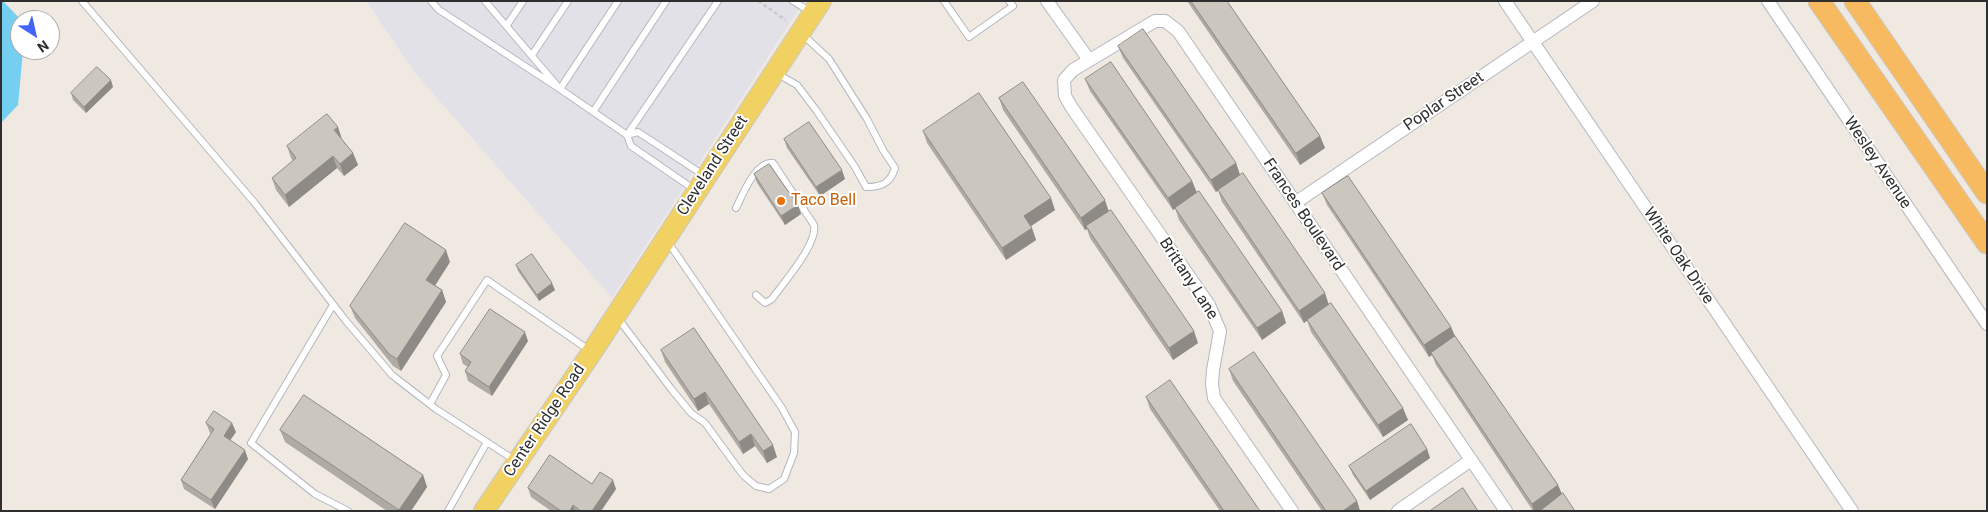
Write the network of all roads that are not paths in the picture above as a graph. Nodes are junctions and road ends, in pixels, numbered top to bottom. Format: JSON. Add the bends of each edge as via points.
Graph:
{"nodes":[{"id":1,"x":82,"y":1,"type":"edge"},
{"id":2,"x":432,"y":1,"type":"edge"},
{"id":3,"x":485,"y":1,"type":"edge"},
{"id":4,"x":523,"y":1,"type":"edge"},
{"id":5,"x":568,"y":1,"type":"edge"},
{"id":6,"x":618,"y":1,"type":"edge"},
{"id":7,"x":666,"y":1,"type":"edge"},
{"id":8,"x":718,"y":1,"type":"edge"},
{"id":9,"x":793,"y":1,"type":"edge"},
{"id":10,"x":944,"y":1,"type":"edge"},
{"id":11,"x":1009,"y":1,"type":"edge"},
{"id":12,"x":1047,"y":1,"type":"edge"},
{"id":13,"x":1505,"y":1,"type":"edge"},
{"id":14,"x":1593,"y":1,"type":"edge"},
{"id":15,"x":1768,"y":1,"type":"edge"},
{"id":16,"x":1819,"y":1,"type":"edge"},
{"id":17,"x":1855,"y":1,"type":"edge"},
{"id":18,"x":817,"y":7,"type":"edge"},
{"id":19,"x":507,"y":25,"type":"junction"},
{"id":20,"x":793,"y":26,"type":"junction"},
{"id":21,"x":1532,"y":42,"type":"junction"},
{"id":22,"x":532,"y":55,"type":"junction"},
{"id":23,"x":1089,"y":60,"type":"junction"},
{"id":24,"x":774,"y":72,"type":"junction"},
{"id":25,"x":1064,"y":80,"type":"joint"},
{"id":26,"x":560,"y":89,"type":"junction"},
{"id":27,"x":593,"y":112,"type":"junction"},
{"id":28,"x":627,"y":136,"type":"junction"},
{"id":29,"x":701,"y":184,"type":"junction"},
{"id":30,"x":1987,"y":193,"type":"edge"},
{"id":31,"x":1295,"y":203,"type":"junction"},
{"id":32,"x":736,"y":208,"type":"dead end"},
{"id":33,"x":665,"y":239,"type":"junction"},
{"id":34,"x":1987,"y":244,"type":"edge"},
{"id":35,"x":756,"y":295,"type":"dead end"},
{"id":36,"x":334,"y":305,"type":"junction"},
{"id":37,"x":616,"y":314,"type":"junction"},
{"id":38,"x":1987,"y":324,"type":"edge"},
{"id":39,"x":604,"y":332,"type":"joint"},
{"id":40,"x":592,"y":352,"type":"junction"},
{"id":41,"x":430,"y":404,"type":"junction"},
{"id":42,"x":487,"y":442,"type":"junction"},
{"id":43,"x":1471,"y":460,"type":"junction"},
{"id":44,"x":517,"y":462,"type":"junction"},
{"id":45,"x":348,"y":511,"type":"edge"},
{"id":46,"x":448,"y":511,"type":"edge"},
{"id":47,"x":484,"y":511,"type":"edge"},
{"id":48,"x":1292,"y":511,"type":"edge"},
{"id":49,"x":1398,"y":511,"type":"edge"},
{"id":50,"x":1506,"y":511,"type":"edge"},
{"id":51,"x":1852,"y":511,"type":"edge"}],
"edges":[{"from":1,"to":36,"type":"lane","via":[[254,202]]},
{"from":2,"to":26,"type":"lane","via":[[439,10]]},
{"from":3,"to":19,"type":"lane"},
{"from":4,"to":19,"type":"lane"},
{"from":5,"to":22,"type":"lane"},
{"from":6,"to":26,"type":"lane"},
{"from":7,"to":27,"type":"lane"},
{"from":8,"to":28,"type":"lane"},
{"from":9,"to":18,"type":"lane"},
{"from":10,"to":11,"type":"lane","via":[[969,37],[1013,6]]},
{"from":12,"to":23,"type":"street"},
{"from":13,"to":21,"type":"street","name":"White Oak Drive"},
{"from":14,"to":21,"type":"street","name":"Poplar Street"},
{"from":15,"to":38,"type":"street","name":"Wesley Avenue"},
{"from":16,"to":34,"type":"highway"},
{"from":17,"to":30,"type":"highway"},
{"from":18,"to":20,"type":"main road","name":"Cleveland Street"},
{"from":19,"to":22,"type":"lane"},
{"from":20,"to":24,"type":"main road","name":"Cleveland Street"},
{"from":20,"to":24,"type":"lane","via":[[829,59],[895,168],[892,177],[881,187],[866,187],[802,91]]},
{"from":21,"to":31,"type":"street","name":"Poplar Street"},
{"from":21,"to":51,"type":"street","name":"White Oak Drive"},
{"from":22,"to":26,"type":"lane"},
{"from":23,"to":25,"type":"street","name":"Frances Boulevard"},
{"from":23,"to":31,"type":"street","name":"Frances Boulevard","via":[[1145,25],[1162,20],[1171,25]]},
{"from":24,"to":29,"type":"main road","name":"Cleveland Street"},
{"from":25,"to":48,"type":"street","name":"Brittany Lane","via":[[1072,108],[1209,305],[1220,332],[1213,370],[1214,398]]},
{"from":26,"to":27,"type":"lane"},
{"from":27,"to":28,"type":"lane"},
{"from":28,"to":29,"type":"lane","via":[[631,146]]},
{"from":28,"to":29,"type":"lane","via":[[638,132]]},
{"from":29,"to":33,"type":"main road","name":"Cleveland Street"},
{"from":31,"to":43,"type":"street","name":"Frances Boulevard"},
{"from":32,"to":35,"type":"lane","via":[[756,171],[768,162],[775,165],[814,225],[812,242],[772,299],[765,304]]},
{"from":33,"to":37,"type":"main road","name":"Cleveland Street"},
{"from":33,"to":37,"type":"lane","via":[[782,408],[795,432],[794,453],[784,479],[770,489],[756,486],[743,475],[704,422],[691,414],[678,398]]},
{"from":36,"to":41,"type":"lane","via":[[392,375]]},
{"from":36,"to":45,"type":"lane","via":[[251,442],[315,494]]},
{"from":37,"to":39,"type":"main road","name":"Cleveland Street"},
{"from":39,"to":40,"type":"main road","name":"Center Ridge Road"},
{"from":40,"to":41,"type":"lane","via":[[487,280],[437,356],[446,375]]},
{"from":40,"to":44,"type":"main road","name":"Center Ridge Road"},
{"from":41,"to":42,"type":"lane"},
{"from":42,"to":44,"type":"lane"},
{"from":42,"to":46,"type":"lane"},
{"from":43,"to":49,"type":"street"},
{"from":43,"to":50,"type":"street","name":"Frances Boulevard"},
{"from":44,"to":47,"type":"main road","name":"Center Ridge Road"}]}
